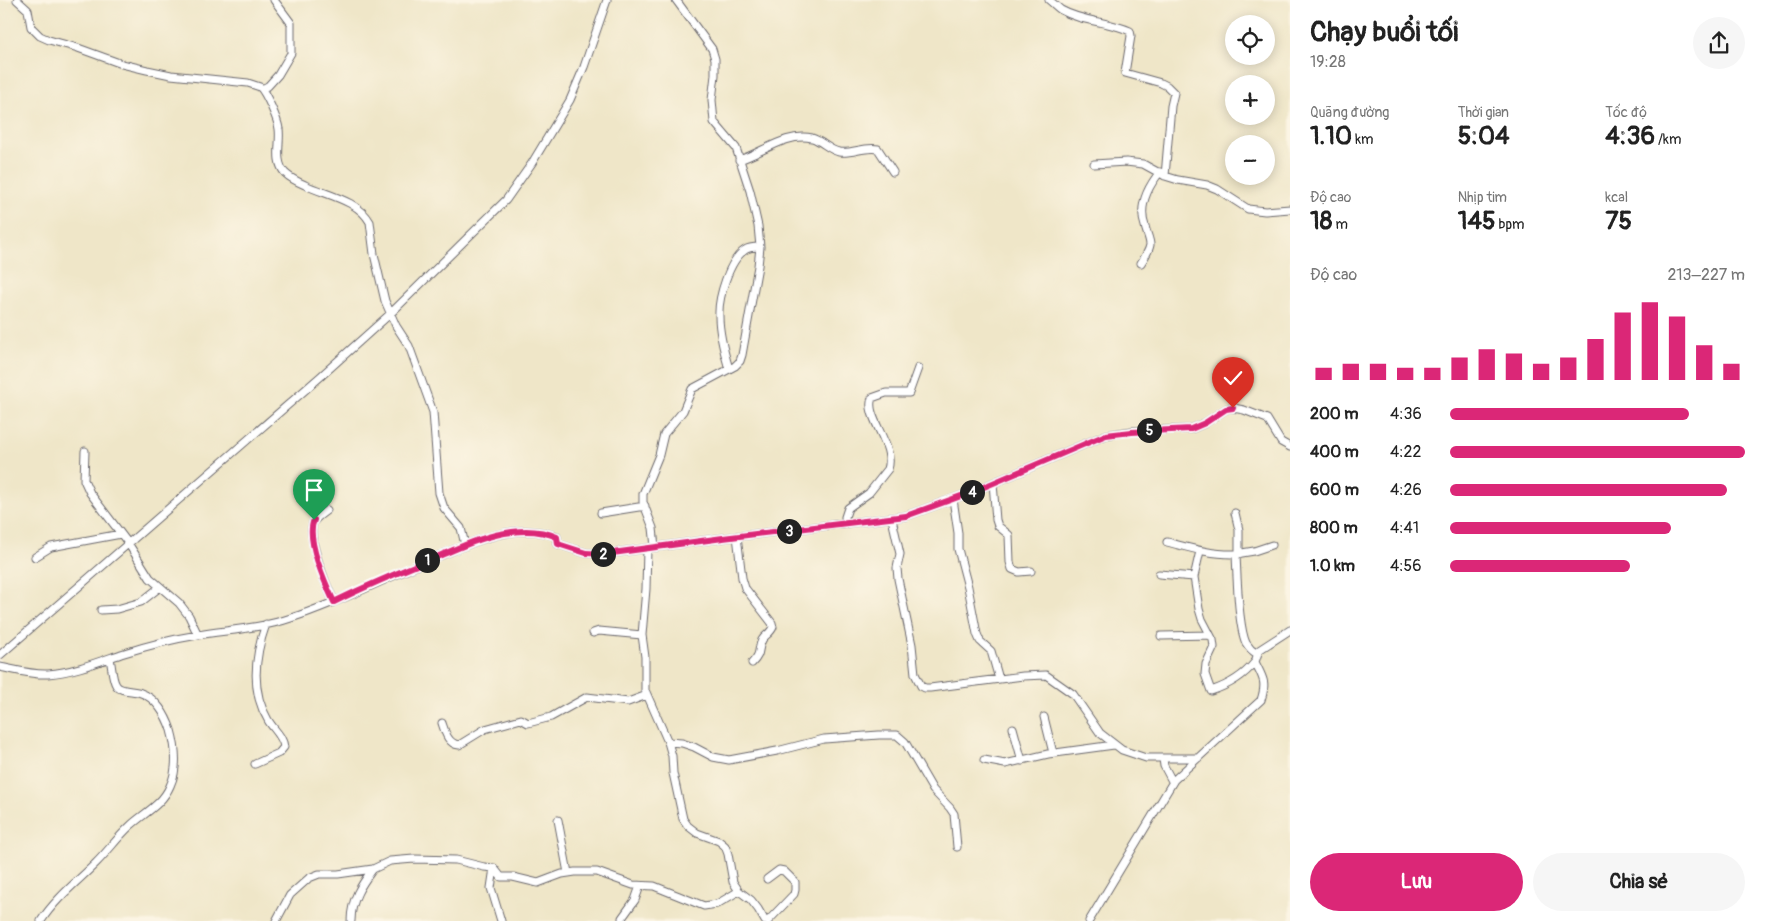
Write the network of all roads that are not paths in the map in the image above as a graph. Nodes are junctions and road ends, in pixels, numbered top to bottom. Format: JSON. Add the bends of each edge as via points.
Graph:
{"nodes":[{"id":1,"x":17,"y":0,"type":"edge"},
{"id":2,"x":274,"y":0,"type":"edge"},
{"id":3,"x":607,"y":0,"type":"edge"},
{"id":4,"x":676,"y":0,"type":"edge"},
{"id":5,"x":1049,"y":0,"type":"edge"},
{"id":6,"x":262,"y":89,"type":"junction"},
{"id":7,"x":739,"y":160,"type":"junction"},
{"id":8,"x":1094,"y":164,"type":"dead end"},
{"id":9,"x":893,"y":172,"type":"dead end"},
{"id":10,"x":1162,"y":174,"type":"junction"},
{"id":11,"x":1290,"y":209,"type":"edge"},
{"id":12,"x":760,"y":247,"type":"junction"},
{"id":13,"x":1141,"y":263,"type":"dead end"},
{"id":14,"x":390,"y":314,"type":"junction"},
{"id":15,"x":918,"y":368,"type":"dead end"},
{"id":16,"x":729,"y":369,"type":"junction"},
{"id":17,"x":1290,"y":447,"type":"edge"},
{"id":18,"x":85,"y":451,"type":"dead end"},
{"id":19,"x":994,"y":483,"type":"junction"},
{"id":20,"x":953,"y":499,"type":"junction"},
{"id":21,"x":645,"y":506,"type":"junction"},
{"id":22,"x":327,"y":510,"type":"dead end"},
{"id":23,"x":601,"y":513,"type":"dead end"},
{"id":24,"x":1235,"y":513,"type":"dead end"},
{"id":25,"x":892,"y":518,"type":"junction"},
{"id":26,"x":846,"y":524,"type":"junction"},
{"id":27,"x":121,"y":534,"type":"junction"},
{"id":28,"x":736,"y":536,"type":"junction"},
{"id":29,"x":1167,"y":542,"type":"dead end"},
{"id":30,"x":128,"y":543,"type":"junction"},
{"id":31,"x":465,"y":545,"type":"junction"},
{"id":32,"x":1272,"y":545,"type":"dead end"},
{"id":33,"x":656,"y":548,"type":"junction"},
{"id":34,"x":648,"y":549,"type":"junction"},
{"id":35,"x":1200,"y":551,"type":"junction"},
{"id":36,"x":1238,"y":554,"type":"junction"},
{"id":37,"x":35,"y":557,"type":"dead end"},
{"id":38,"x":1031,"y":570,"type":"dead end"},
{"id":39,"x":1159,"y":574,"type":"dead end"},
{"id":40,"x":1194,"y":577,"type":"junction"},
{"id":41,"x":160,"y":587,"type":"junction"},
{"id":42,"x":334,"y":602,"type":"junction"},
{"id":43,"x":101,"y":610,"type":"dead end"},
{"id":44,"x":266,"y":624,"type":"junction"},
{"id":45,"x":1290,"y":630,"type":"edge"},
{"id":46,"x":593,"y":633,"type":"dead end"},
{"id":47,"x":198,"y":635,"type":"junction"},
{"id":48,"x":642,"y":635,"type":"junction"},
{"id":49,"x":1210,"y":635,"type":"junction"},
{"id":50,"x":1161,"y":636,"type":"dead end"},
{"id":51,"x":1257,"y":654,"type":"junction"},
{"id":52,"x":0,"y":655,"type":"edge"},
{"id":53,"x":110,"y":659,"type":"junction"},
{"id":54,"x":1254,"y":662,"type":"junction"},
{"id":55,"x":752,"y":663,"type":"dead end"},
{"id":56,"x":0,"y":667,"type":"edge"},
{"id":57,"x":999,"y":679,"type":"junction"},
{"id":58,"x":647,"y":695,"type":"junction"},
{"id":59,"x":1044,"y":717,"type":"dead end"},
{"id":60,"x":442,"y":723,"type":"dead end"},
{"id":61,"x":1013,"y":728,"type":"dead end"},
{"id":62,"x":668,"y":742,"type":"junction"},
{"id":63,"x":1114,"y":745,"type":"junction"},
{"id":64,"x":1053,"y":753,"type":"junction"},
{"id":65,"x":1198,"y":758,"type":"junction"},
{"id":66,"x":1163,"y":759,"type":"junction"},
{"id":67,"x":984,"y":760,"type":"dead end"},
{"id":68,"x":1022,"y":761,"type":"junction"},
{"id":69,"x":255,"y":764,"type":"dead end"},
{"id":70,"x":1172,"y":782,"type":"junction"},
{"id":71,"x":558,"y":820,"type":"dead end"},
{"id":72,"x":957,"y":847,"type":"dead end"},
{"id":73,"x":494,"y":868,"type":"junction"},
{"id":74,"x":373,"y":869,"type":"junction"},
{"id":75,"x":568,"y":873,"type":"junction"},
{"id":76,"x":767,"y":879,"type":"dead end"},
{"id":77,"x":640,"y":886,"type":"junction"},
{"id":78,"x":739,"y":891,"type":"junction"},
{"id":79,"x":41,"y":921,"type":"edge"},
{"id":80,"x":276,"y":921,"type":"edge"},
{"id":81,"x":351,"y":921,"type":"edge"},
{"id":82,"x":501,"y":921,"type":"edge"},
{"id":83,"x":622,"y":921,"type":"edge"},
{"id":84,"x":766,"y":921,"type":"edge"},
{"id":85,"x":1089,"y":921,"type":"edge"}],
"edges":[{"from":1,"to":6,"type":"street","via":[[28,10],[31,27],[50,40],[146,70],[248,83]]},
{"from":2,"to":6,"type":"street","via":[[291,23],[291,53],[278,75]]},
{"from":3,"to":14,"type":"street","via":[[570,100],[532,163],[506,200]]},
{"from":4,"to":7,"type":"street","via":[[712,49],[715,59],[714,122],[736,148]]},
{"from":5,"to":10,"type":"street","via":[[1076,16],[1130,31],[1132,36],[1125,73],[1162,83],[1174,92]]},
{"from":6,"to":14,"type":"street","via":[[279,128],[283,171],[292,179],[351,204],[370,222],[379,280]]},
{"from":7,"to":9,"type":"street","via":[[799,137],[821,141],[838,152],[878,149]]},
{"from":7,"to":12,"type":"street","via":[[755,212]]},
{"from":8,"to":10,"type":"street","via":[[1143,164]]},
{"from":10,"to":11,"type":"street","via":[[1207,184],[1248,209]]},
{"from":10,"to":13,"type":"street","via":[[1147,193],[1142,208],[1150,244]]},
{"from":12,"to":16,"type":"street","via":[[742,355]]},
{"from":12,"to":16,"type":"street","via":[[747,248],[737,257],[725,284],[719,317]]},
{"from":14,"to":30,"type":"street"},
{"from":14,"to":31,"type":"street","via":[[409,346],[432,412],[439,493],[444,508],[461,528]]},
{"from":15,"to":26,"type":"street","via":[[909,393],[886,393],[872,398],[870,406],[884,439],[890,465],[869,493],[848,508]]},
{"from":16,"to":21,"type":"street","via":[[692,389],[683,411],[664,434],[643,494]]},
{"from":17,"to":19,"type":"street","via":[[1281,442],[1266,419],[1233,408],[1191,429],[1106,435]]},
{"from":18,"to":27,"type":"street","via":[[84,480]]},
{"from":19,"to":20,"type":"street"},
{"from":19,"to":38,"type":"street","via":[[996,520],[1009,535],[1012,569],[1019,572]]},
{"from":20,"to":25,"type":"street"},
{"from":20,"to":57,"type":"street","via":[[958,548],[977,634],[991,652]]},
{"from":21,"to":23,"type":"street"},
{"from":21,"to":33,"type":"street"},
{"from":22,"to":42,"type":"street","via":[[314,520],[312,532],[322,575]]},
{"from":24,"to":36,"type":"street","via":[[1239,530]]},
{"from":25,"to":26,"type":"street"},
{"from":25,"to":57,"type":"street","via":[[900,554],[898,579],[917,681],[930,688]]},
{"from":26,"to":28,"type":"street"},
{"from":27,"to":30,"type":"street"},
{"from":27,"to":37,"type":"street","via":[[51,547]]},
{"from":28,"to":33,"type":"street"},
{"from":28,"to":55,"type":"street","via":[[745,588],[773,627],[762,640],[758,656]]},
{"from":29,"to":35,"type":"street"},
{"from":30,"to":41,"type":"street","via":[[150,578]]},
{"from":30,"to":52,"type":"street"},
{"from":31,"to":34,"type":"street","via":[[513,532],[538,531],[557,537],[558,544],[586,553]]},
{"from":31,"to":42,"type":"street"},
{"from":32,"to":36,"type":"street"},
{"from":33,"to":34,"type":"street"},
{"from":34,"to":48,"type":"street"},
{"from":35,"to":36,"type":"street"},
{"from":35,"to":40,"type":"street"},
{"from":36,"to":51,"type":"street","via":[[1241,616],[1246,642]]},
{"from":39,"to":40,"type":"street"},
{"from":40,"to":49,"type":"street","via":[[1199,609]]},
{"from":41,"to":43,"type":"street","via":[[141,602]]},
{"from":41,"to":47,"type":"street","via":[[179,603]]},
{"from":42,"to":44,"type":"street"},
{"from":44,"to":47,"type":"street"},
{"from":44,"to":69,"type":"street","via":[[255,665],[256,682],[260,703],[284,747],[279,753]]},
{"from":45,"to":51,"type":"street"},
{"from":46,"to":48,"type":"street"},
{"from":47,"to":53,"type":"street"},
{"from":48,"to":58,"type":"street"},
{"from":49,"to":50,"type":"street"},
{"from":49,"to":54,"type":"street","via":[[1214,647],[1205,674],[1211,692],[1231,684]]},
{"from":51,"to":54,"type":"street"},
{"from":53,"to":56,"type":"street","via":[[48,674]]},
{"from":53,"to":79,"type":"street","via":[[117,687],[142,693],[154,700],[164,715],[171,730],[175,773],[165,796],[156,806],[131,825],[52,904]]},
{"from":54,"to":65,"type":"street","via":[[1264,679],[1260,700]]},
{"from":57,"to":63,"type":"street","via":[[1046,676],[1073,694],[1100,733]]},
{"from":58,"to":60,"type":"street","via":[[628,702],[587,698],[551,717],[528,723],[520,719],[485,729],[459,746],[450,740]]},
{"from":58,"to":62,"type":"street"},
{"from":59,"to":64,"type":"street"},
{"from":61,"to":68,"type":"street"},
{"from":62,"to":72,"type":"street","via":[[688,745],[713,757],[729,760],[824,739],[897,735],[906,742],[933,790],[954,814]]},
{"from":62,"to":78,"type":"street","via":[[684,819],[697,833],[725,846]]},
{"from":63,"to":64,"type":"street"},
{"from":63,"to":66,"type":"street","via":[[1146,758]]},
{"from":64,"to":68,"type":"street"},
{"from":65,"to":66,"type":"street"},
{"from":65,"to":70,"type":"street"},
{"from":66,"to":70,"type":"street"},
{"from":67,"to":68,"type":"street","via":[[1005,764]]},
{"from":70,"to":85,"type":"street"},
{"from":71,"to":75,"type":"street"},
{"from":73,"to":74,"type":"street","via":[[456,860],[414,860],[390,861]]},
{"from":73,"to":75,"type":"street","via":[[501,876],[538,882]]},
{"from":73,"to":82,"type":"street","via":[[492,888]]},
{"from":74,"to":80,"type":"street","via":[[308,878],[290,895]]},
{"from":74,"to":81,"type":"street","via":[[353,901]]},
{"from":75,"to":77,"type":"street","via":[[597,872]]},
{"from":76,"to":84,"type":"street","via":[[779,870],[796,886],[794,894]]},
{"from":77,"to":78,"type":"street","via":[[654,886],[704,906],[716,904]]},
{"from":77,"to":83,"type":"street"},
{"from":78,"to":84,"type":"street","via":[[751,900]]}]}
